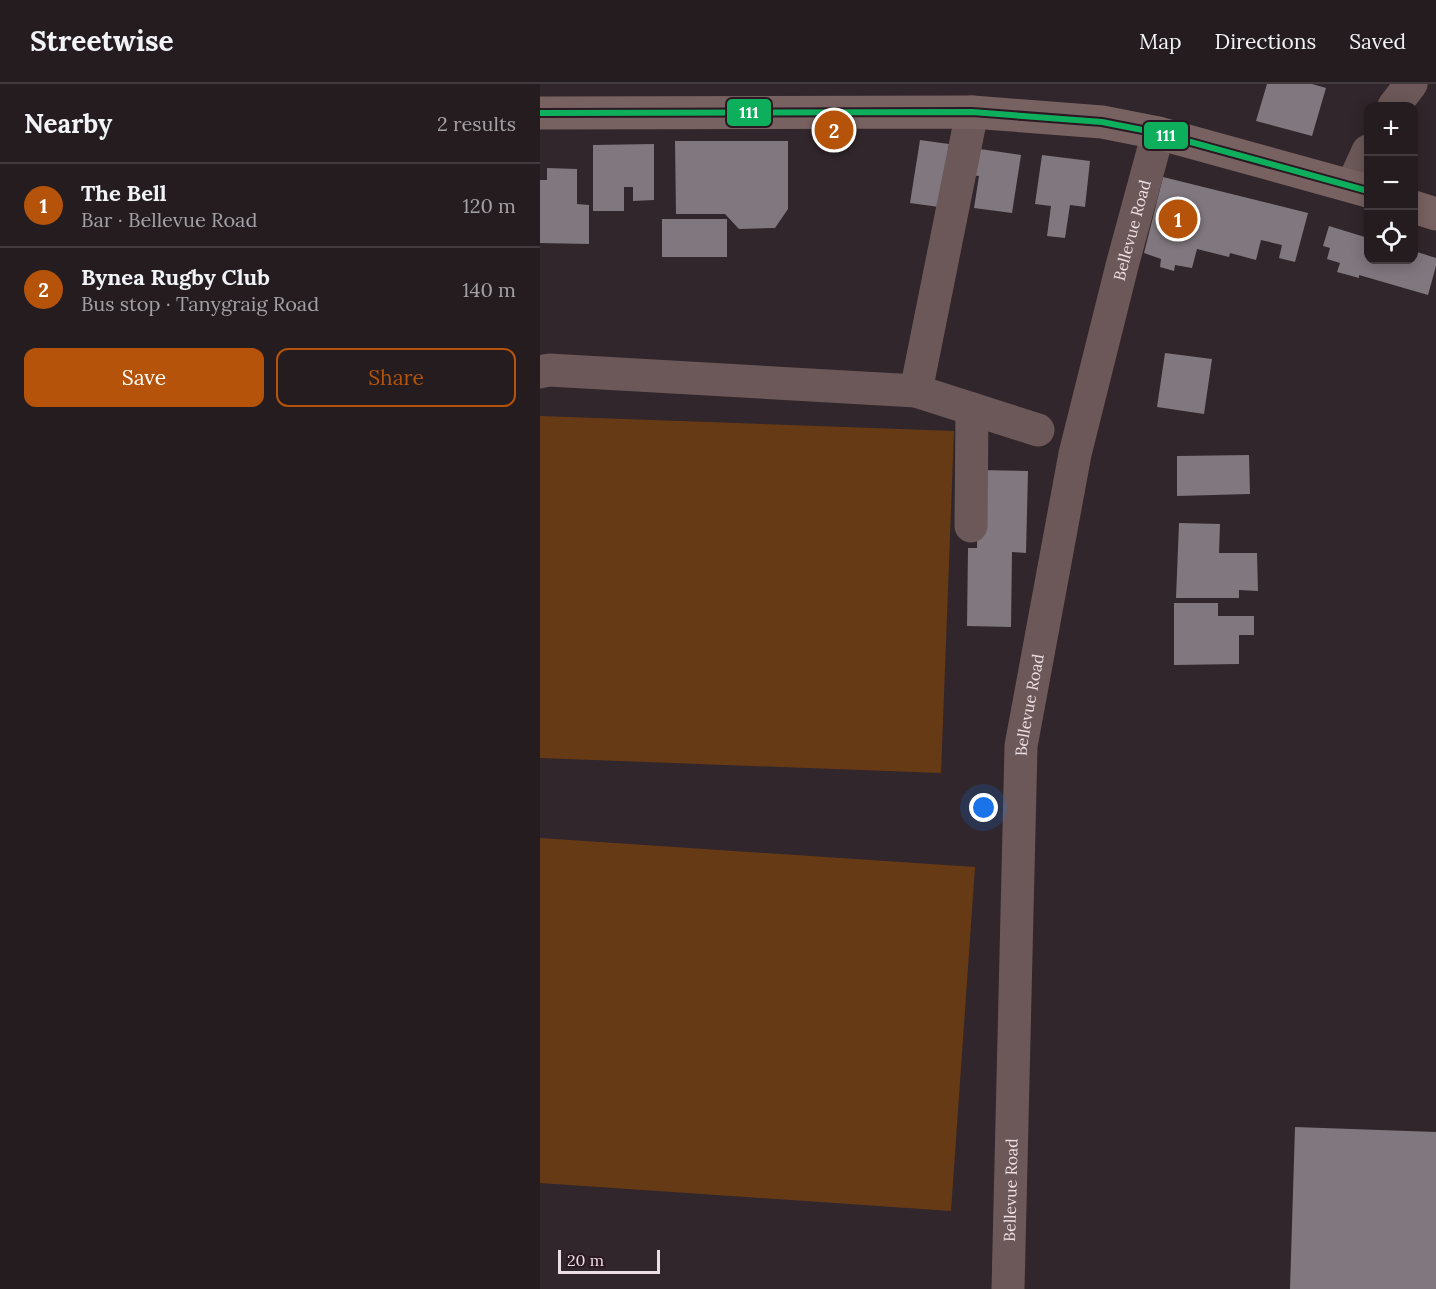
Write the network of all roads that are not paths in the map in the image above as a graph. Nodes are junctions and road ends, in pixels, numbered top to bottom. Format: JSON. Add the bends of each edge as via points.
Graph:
{"nodes":[{"id":1,"x":1411,"y":84,"type":"edge"},
{"id":2,"x":1397,"y":102,"type":"edge"},
{"id":3,"x":972,"y":112,"type":"junction"},
{"id":4,"x":540,"y":113,"type":"edge"},
{"id":5,"x":1158,"y":134,"type":"junction"},
{"id":6,"x":1367,"y":156,"type":"edge"},
{"id":7,"x":1360,"y":189,"type":"edge"},
{"id":8,"x":1418,"y":209,"type":"edge"},
{"id":9,"x":1436,"y":214,"type":"edge"},
{"id":10,"x":543,"y":363,"type":"edge"},
{"id":11,"x":916,"y":392,"type":"junction"},
{"id":12,"x":972,"y":410,"type":"junction"},
{"id":13,"x":1038,"y":430,"type":"dead end"},
{"id":14,"x":971,"y":526,"type":"dead end"},
{"id":15,"x":1008,"y":1289,"type":"edge"}],
"edges":[{"from":1,"to":2,"type":"street"},
{"from":3,"to":4,"type":"main road"},
{"from":3,"to":5,"type":"main road","via":[[1102,122]]},
{"from":3,"to":11,"type":"street"},
{"from":5,"to":7,"type":"main road"},
{"from":5,"to":15,"type":"street","name":"Bellevue Road","via":[[1075,454],[1021,746]]},
{"from":6,"to":7,"type":"street"},
{"from":8,"to":9,"type":"main road"},
{"from":10,"to":11,"type":"street"},
{"from":11,"to":12,"type":"street"},
{"from":12,"to":13,"type":"street"},
{"from":12,"to":14,"type":"street"}]}
